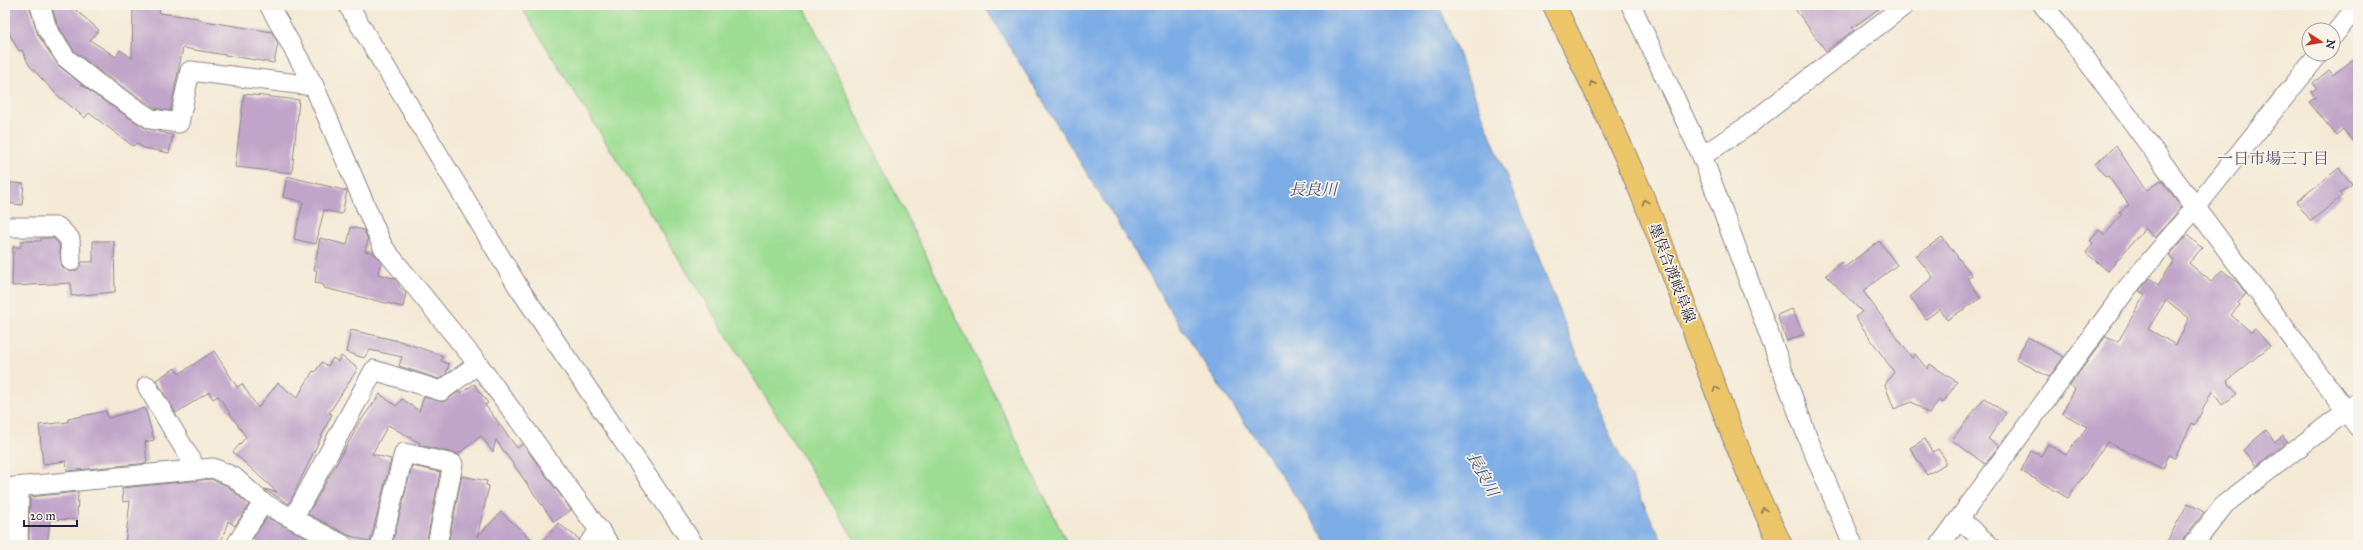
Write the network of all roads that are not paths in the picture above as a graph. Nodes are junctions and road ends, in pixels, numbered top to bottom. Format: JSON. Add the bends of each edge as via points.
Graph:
{"nodes":[{"id":1,"x":40,"y":5,"type":"edge"},
{"id":2,"x":269,"y":5,"type":"edge"},
{"id":3,"x":348,"y":5,"type":"edge"},
{"id":4,"x":1554,"y":5,"type":"edge"},
{"id":5,"x":1631,"y":5,"type":"edge"},
{"id":6,"x":1905,"y":5,"type":"edge"},
{"id":7,"x":2043,"y":5,"type":"edge"},
{"id":8,"x":2358,"y":5,"type":"edge"},
{"id":9,"x":2341,"y":26,"type":"edge"},
{"id":10,"x":2313,"y":62,"type":"edge"},
{"id":11,"x":314,"y":86,"type":"junction"},
{"id":12,"x":1702,"y":156,"type":"junction"},
{"id":13,"x":2196,"y":208,"type":"junction"},
{"id":14,"x":5,"y":227,"type":"edge"},
{"id":15,"x":71,"y":261,"type":"dead end"},
{"id":16,"x":478,"y":364,"type":"junction"},
{"id":17,"x":147,"y":386,"type":"dead end"},
{"id":18,"x":2352,"y":406,"type":"edge"},
{"id":19,"x":2358,"y":427,"type":"edge"},
{"id":20,"x":197,"y":470,"type":"junction"},
{"id":21,"x":12,"y":487,"type":"edge"},
{"id":22,"x":263,"y":503,"type":"junction"},
{"id":23,"x":294,"y":517,"type":"junction"},
{"id":24,"x":1959,"y":519,"type":"junction"},
{"id":25,"x":605,"y":537,"type":"edge"},
{"id":26,"x":18,"y":545,"type":"edge"},
{"id":27,"x":236,"y":545,"type":"edge"},
{"id":28,"x":343,"y":545,"type":"edge"},
{"id":29,"x":381,"y":545,"type":"edge"},
{"id":30,"x":437,"y":545,"type":"edge"},
{"id":31,"x":588,"y":545,"type":"edge"},
{"id":32,"x":694,"y":545,"type":"edge"},
{"id":33,"x":1781,"y":545,"type":"edge"},
{"id":34,"x":1853,"y":545,"type":"edge"},
{"id":35,"x":1940,"y":545,"type":"edge"},
{"id":36,"x":1989,"y":545,"type":"edge"},
{"id":37,"x":2193,"y":545,"type":"edge"}],
"edges":[{"from":1,"to":11,"type":"street","via":[[47,28],[66,58],[98,84],[151,119],[179,124],[190,71]]},
{"from":2,"to":11,"type":"street"},
{"from":3,"to":32,"type":"street","via":[[519,288]]},
{"from":33,"to":4,"type":"main road","name":"墨俣合渡岐阜線","one_way":true,"via":[[1737,444],[1638,183]]},
{"from":5,"to":12,"type":"street"},
{"from":6,"to":12,"type":"street","via":[[1746,127]]},
{"from":7,"to":13,"type":"street"},
{"from":8,"to":9,"type":"street"},
{"from":10,"to":13,"type":"street"},
{"from":11,"to":16,"type":"street","via":[[383,247]]},
{"from":12,"to":34,"type":"street","via":[[1809,442]]},
{"from":13,"to":18,"type":"street"},
{"from":13,"to":24,"type":"street","via":[[2128,287]]},
{"from":14,"to":15,"type":"street","via":[[58,227],[70,239]]},
{"from":16,"to":23,"type":"street","via":[[441,391],[374,370]]},
{"from":16,"to":25,"type":"street"},
{"from":17,"to":20,"type":"street"},
{"from":18,"to":19,"type":"street"},
{"from":18,"to":37,"type":"street","via":[[2225,504]]},
{"from":20,"to":21,"type":"street"},
{"from":20,"to":22,"type":"street","via":[[213,468],[234,477]]},
{"from":21,"to":26,"type":"street"},
{"from":22,"to":23,"type":"street"},
{"from":22,"to":27,"type":"street"},
{"from":23,"to":28,"type":"street"},
{"from":24,"to":35,"type":"street"},
{"from":24,"to":36,"type":"street"},
{"from":25,"to":31,"type":"street"},
{"from":29,"to":30,"type":"street","via":[[404,453],[453,464]]}]}
